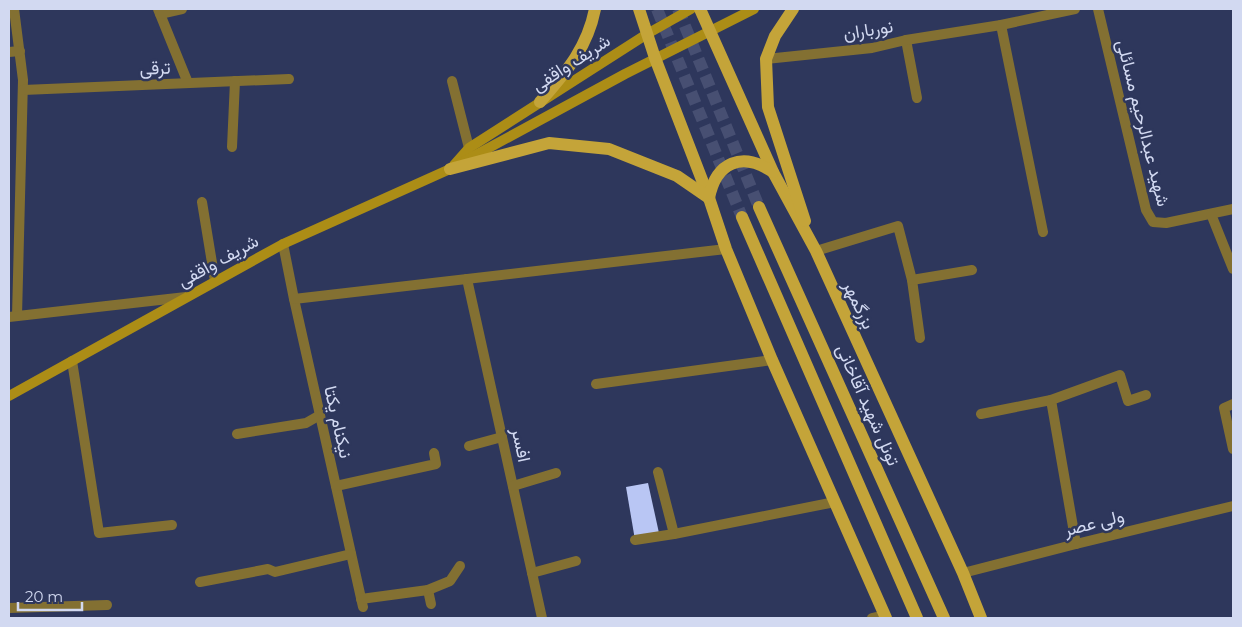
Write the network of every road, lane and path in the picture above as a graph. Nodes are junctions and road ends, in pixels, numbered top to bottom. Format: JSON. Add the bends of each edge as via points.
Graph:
{"nodes":[{"id":1,"x":14,"y":9,"type":"edge"},
{"id":2,"x":182,"y":9,"type":"edge"},
{"id":3,"x":595,"y":9,"type":"edge"},
{"id":4,"x":639,"y":9,"type":"edge"},
{"id":5,"x":691,"y":9,"type":"edge"},
{"id":6,"x":700,"y":9,"type":"edge"},
{"id":7,"x":754,"y":9,"type":"edge"},
{"id":8,"x":793,"y":9,"type":"edge"},
{"id":9,"x":1076,"y":9,"type":"edge"},
{"id":10,"x":1098,"y":9,"type":"edge"},
{"id":11,"x":159,"y":12,"type":"edge"},
{"id":12,"x":1032,"y":13,"type":"edge"},
{"id":13,"x":1001,"y":25,"type":"junction"},
{"id":14,"x":710,"y":30,"type":"junction"},
{"id":15,"x":647,"y":34,"type":"junction"},
{"id":16,"x":906,"y":40,"type":"junction"},
{"id":17,"x":20,"y":51,"type":"junction"},
{"id":18,"x":9,"y":52,"type":"edge"},
{"id":19,"x":655,"y":58,"type":"junction"},
{"id":20,"x":766,"y":59,"type":"junction"},
{"id":21,"x":289,"y":79,"type":"dead end"},
{"id":22,"x":234,"y":81,"type":"junction"},
{"id":23,"x":452,"y":81,"type":"dead end"},
{"id":24,"x":188,"y":83,"type":"junction"},
{"id":25,"x":23,"y":90,"type":"junction"},
{"id":26,"x":917,"y":98,"type":"dead end"},
{"id":27,"x":540,"y":102,"type":"junction"},
{"id":28,"x":232,"y":147,"type":"dead end"},
{"id":29,"x":469,"y":148,"type":"junction"},
{"id":30,"x":450,"y":170,"type":"junction"},
{"id":31,"x":773,"y":172,"type":"junction"},
{"id":32,"x":709,"y":198,"type":"junction"},
{"id":33,"x":202,"y":202,"type":"dead end"},
{"id":34,"x":759,"y":206,"type":"tunnel mouth"},
{"id":35,"x":1233,"y":210,"type":"edge"},
{"id":36,"x":1211,"y":214,"type":"junction"},
{"id":37,"x":742,"y":217,"type":"tunnel mouth"},
{"id":38,"x":1043,"y":232,"type":"dead end"},
{"id":39,"x":283,"y":244,"type":"junction"},
{"id":40,"x":726,"y":249,"type":"junction"},
{"id":41,"x":816,"y":252,"type":"junction"},
{"id":42,"x":1233,"y":269,"type":"edge"},
{"id":43,"x":972,"y":270,"type":"dead end"},
{"id":44,"x":467,"y":279,"type":"junction"},
{"id":45,"x":912,"y":280,"type":"junction"},
{"id":46,"x":215,"y":281,"type":"junction"},
{"id":47,"x":186,"y":297,"type":"junction"},
{"id":48,"x":294,"y":299,"type":"junction"},
{"id":49,"x":13,"y":316,"type":"edge"},
{"id":50,"x":920,"y":338,"type":"dead end"},
{"id":51,"x":772,"y":360,"type":"junction"},
{"id":52,"x":72,"y":361,"type":"junction"},
{"id":53,"x":596,"y":384,"type":"dead end"},
{"id":54,"x":1146,"y":395,"type":"dead end"},
{"id":55,"x":9,"y":396,"type":"edge"},
{"id":56,"x":1051,"y":400,"type":"junction"},
{"id":57,"x":1233,"y":404,"type":"edge"},
{"id":58,"x":980,"y":414,"type":"dead end"},
{"id":59,"x":320,"y":415,"type":"junction"},
{"id":60,"x":238,"y":434,"type":"dead end"},
{"id":61,"x":502,"y":437,"type":"junction"},
{"id":62,"x":468,"y":446,"type":"dead end"},
{"id":63,"x":1233,"y":449,"type":"edge"},
{"id":64,"x":434,"y":453,"type":"dead end"},
{"id":65,"x":658,"y":472,"type":"dead end"},
{"id":66,"x":556,"y":473,"type":"dead end"},
{"id":67,"x":336,"y":486,"type":"junction"},
{"id":68,"x":513,"y":486,"type":"junction"},
{"id":69,"x":835,"y":502,"type":"junction"},
{"id":70,"x":1233,"y":506,"type":"edge"},
{"id":71,"x":172,"y":526,"type":"dead end"},
{"id":72,"x":674,"y":534,"type":"junction"},
{"id":73,"x":635,"y":540,"type":"dead end"},
{"id":74,"x":1076,"y":544,"type":"junction"},
{"id":75,"x":351,"y":554,"type":"junction"},
{"id":76,"x":576,"y":561,"type":"dead end"},
{"id":77,"x":460,"y":566,"type":"dead end"},
{"id":78,"x":532,"y":573,"type":"junction"},
{"id":79,"x":963,"y":573,"type":"junction"},
{"id":80,"x":200,"y":582,"type":"dead end"},
{"id":81,"x":428,"y":590,"type":"junction"},
{"id":82,"x":106,"y":604,"type":"dead end"},
{"id":83,"x":430,"y":604,"type":"dead end"},
{"id":84,"x":9,"y":608,"type":"edge"},
{"id":85,"x":881,"y":617,"type":"edge"},
{"id":86,"x":542,"y":618,"type":"edge"},
{"id":87,"x":917,"y":618,"type":"edge"},
{"id":88,"x":944,"y":618,"type":"edge"},
{"id":89,"x":981,"y":618,"type":"edge"}],
"edges":[{"from":1,"to":17,"type":"street"},
{"from":2,"to":11,"type":"street"},
{"from":3,"to":27,"type":"main road","via":[[592,25],[573,62]]},
{"from":4,"to":15,"type":"main road"},
{"from":5,"to":15,"type":"main road","name":"شریف واقفی"},
{"from":6,"to":14,"type":"main road","name":"بزرگمهر"},
{"from":7,"to":14,"type":"main road","name":"شریف واقفی"},
{"from":8,"to":20,"type":"main road","via":[[775,36]]},
{"from":9,"to":12,"type":"street","name":"نورباران"},
{"from":10,"to":36,"type":"street","name":"شهید عبدالرحیم مسائلی","via":[[1149,217],[1153,222],[1166,223]]},
{"from":11,"to":24,"type":"street"},
{"from":12,"to":13,"type":"street","name":"نورباران"},
{"from":13,"to":16,"type":"street","name":"نورباران"},
{"from":13,"to":38,"type":"street"},
{"from":14,"to":19,"type":"main road","name":"شریف واقفی"},
{"from":14,"to":31,"type":"main road","name":"بزرگمهر"},
{"from":15,"to":19,"type":"main road"},
{"from":15,"to":27,"type":"main road","name":"شریف واقفی"},
{"from":16,"to":20,"type":"street","name":"نورباران","via":[[872,48]]},
{"from":16,"to":26,"type":"street"},
{"from":17,"to":18,"type":"street"},
{"from":17,"to":25,"type":"street"},
{"from":19,"to":30,"type":"main road","name":"شریف واقفی"},
{"from":19,"to":32,"type":"main road"},
{"from":20,"to":41,"type":"main road","via":[[768,107]]},
{"from":21,"to":22,"type":"street","name":"ترقی"},
{"from":22,"to":24,"type":"street","name":"ترقی"},
{"from":22,"to":28,"type":"street"},
{"from":23,"to":29,"type":"street"},
{"from":24,"to":25,"type":"street","name":"ترقی"},
{"from":25,"to":49,"type":"street"},
{"from":27,"to":29,"type":"main road","name":"شریف واقفی"},
{"from":29,"to":30,"type":"main road","name":"شریف واقفی"},
{"from":30,"to":32,"type":"main road","via":[[548,143],[609,149],[677,176]]},
{"from":30,"to":39,"type":"main road","name":"شریف واقفی"},
{"from":31,"to":32,"type":"main road","via":[[754,162],[732,164],[720,172],[712,184]]},
{"from":31,"to":41,"type":"main road","name":"بزرگمهر"},
{"from":32,"to":40,"type":"main road"},
{"from":33,"to":46,"type":"street"},
{"from":34,"to":88,"type":"main road","name":"تونل شهید آقاخانی"},
{"from":35,"to":36,"type":"street","name":"شهید عبدالرحیم مسائلی"},
{"from":36,"to":42,"type":"street"},
{"from":37,"to":87,"type":"main road"},
{"from":39,"to":46,"type":"main road","name":"شریف واقفی"},
{"from":39,"to":48,"type":"street","name":"نیکنام یکتا"},
{"from":40,"to":44,"type":"street"},
{"from":40,"to":51,"type":"main road"},
{"from":41,"to":45,"type":"street","via":[[898,226]]},
{"from":41,"to":79,"type":"main road","name":"بزرگمهر"},
{"from":43,"to":45,"type":"street"},
{"from":44,"to":48,"type":"street"},
{"from":44,"to":61,"type":"street","name":"افسر"},
{"from":45,"to":50,"type":"street"},
{"from":46,"to":47,"type":"main road","name":"شریف واقفی"},
{"from":47,"to":49,"type":"street"},
{"from":47,"to":52,"type":"main road","name":"شریف واقفی"},
{"from":48,"to":59,"type":"street","name":"نیکنام یکتا"},
{"from":51,"to":53,"type":"street"},
{"from":51,"to":69,"type":"main road"},
{"from":52,"to":55,"type":"main road","name":"شریف واقفی"},
{"from":52,"to":71,"type":"street","via":[[99,533]]},
{"from":54,"to":56,"type":"street","via":[[1128,401],[1120,375]]},
{"from":56,"to":58,"type":"street"},
{"from":56,"to":74,"type":"street"},
{"from":57,"to":63,"type":"street","via":[[1224,408]]},
{"from":59,"to":60,"type":"street","via":[[306,423]]},
{"from":59,"to":67,"type":"street","name":"نیکنام یکتا"},
{"from":61,"to":62,"type":"street"},
{"from":61,"to":68,"type":"street","name":"افسر"},
{"from":64,"to":67,"type":"street","via":[[436,464]]},
{"from":65,"to":72,"type":"street"},
{"from":66,"to":68,"type":"street"},
{"from":67,"to":75,"type":"street","name":"نیکنام یکتا"},
{"from":68,"to":78,"type":"street","name":"افسر"},
{"from":69,"to":72,"type":"street"},
{"from":69,"to":85,"type":"main road"},
{"from":70,"to":74,"type":"street","name":"ولی عصر"},
{"from":72,"to":73,"type":"street"},
{"from":74,"to":79,"type":"street","name":"ولی عصر"},
{"from":75,"to":80,"type":"street","via":[[275,572],[268,569]]},
{"from":75,"to":81,"type":"street","name":"نیکنام یکتا","via":[[362,603]]},
{"from":76,"to":78,"type":"street"},
{"from":77,"to":81,"type":"street","via":[[450,581]]},
{"from":78,"to":86,"type":"street","name":"افسر"},
{"from":79,"to":89,"type":"main road","name":"بزرگمهر"},
{"from":81,"to":83,"type":"street"},
{"from":82,"to":84,"type":"street"}]}
